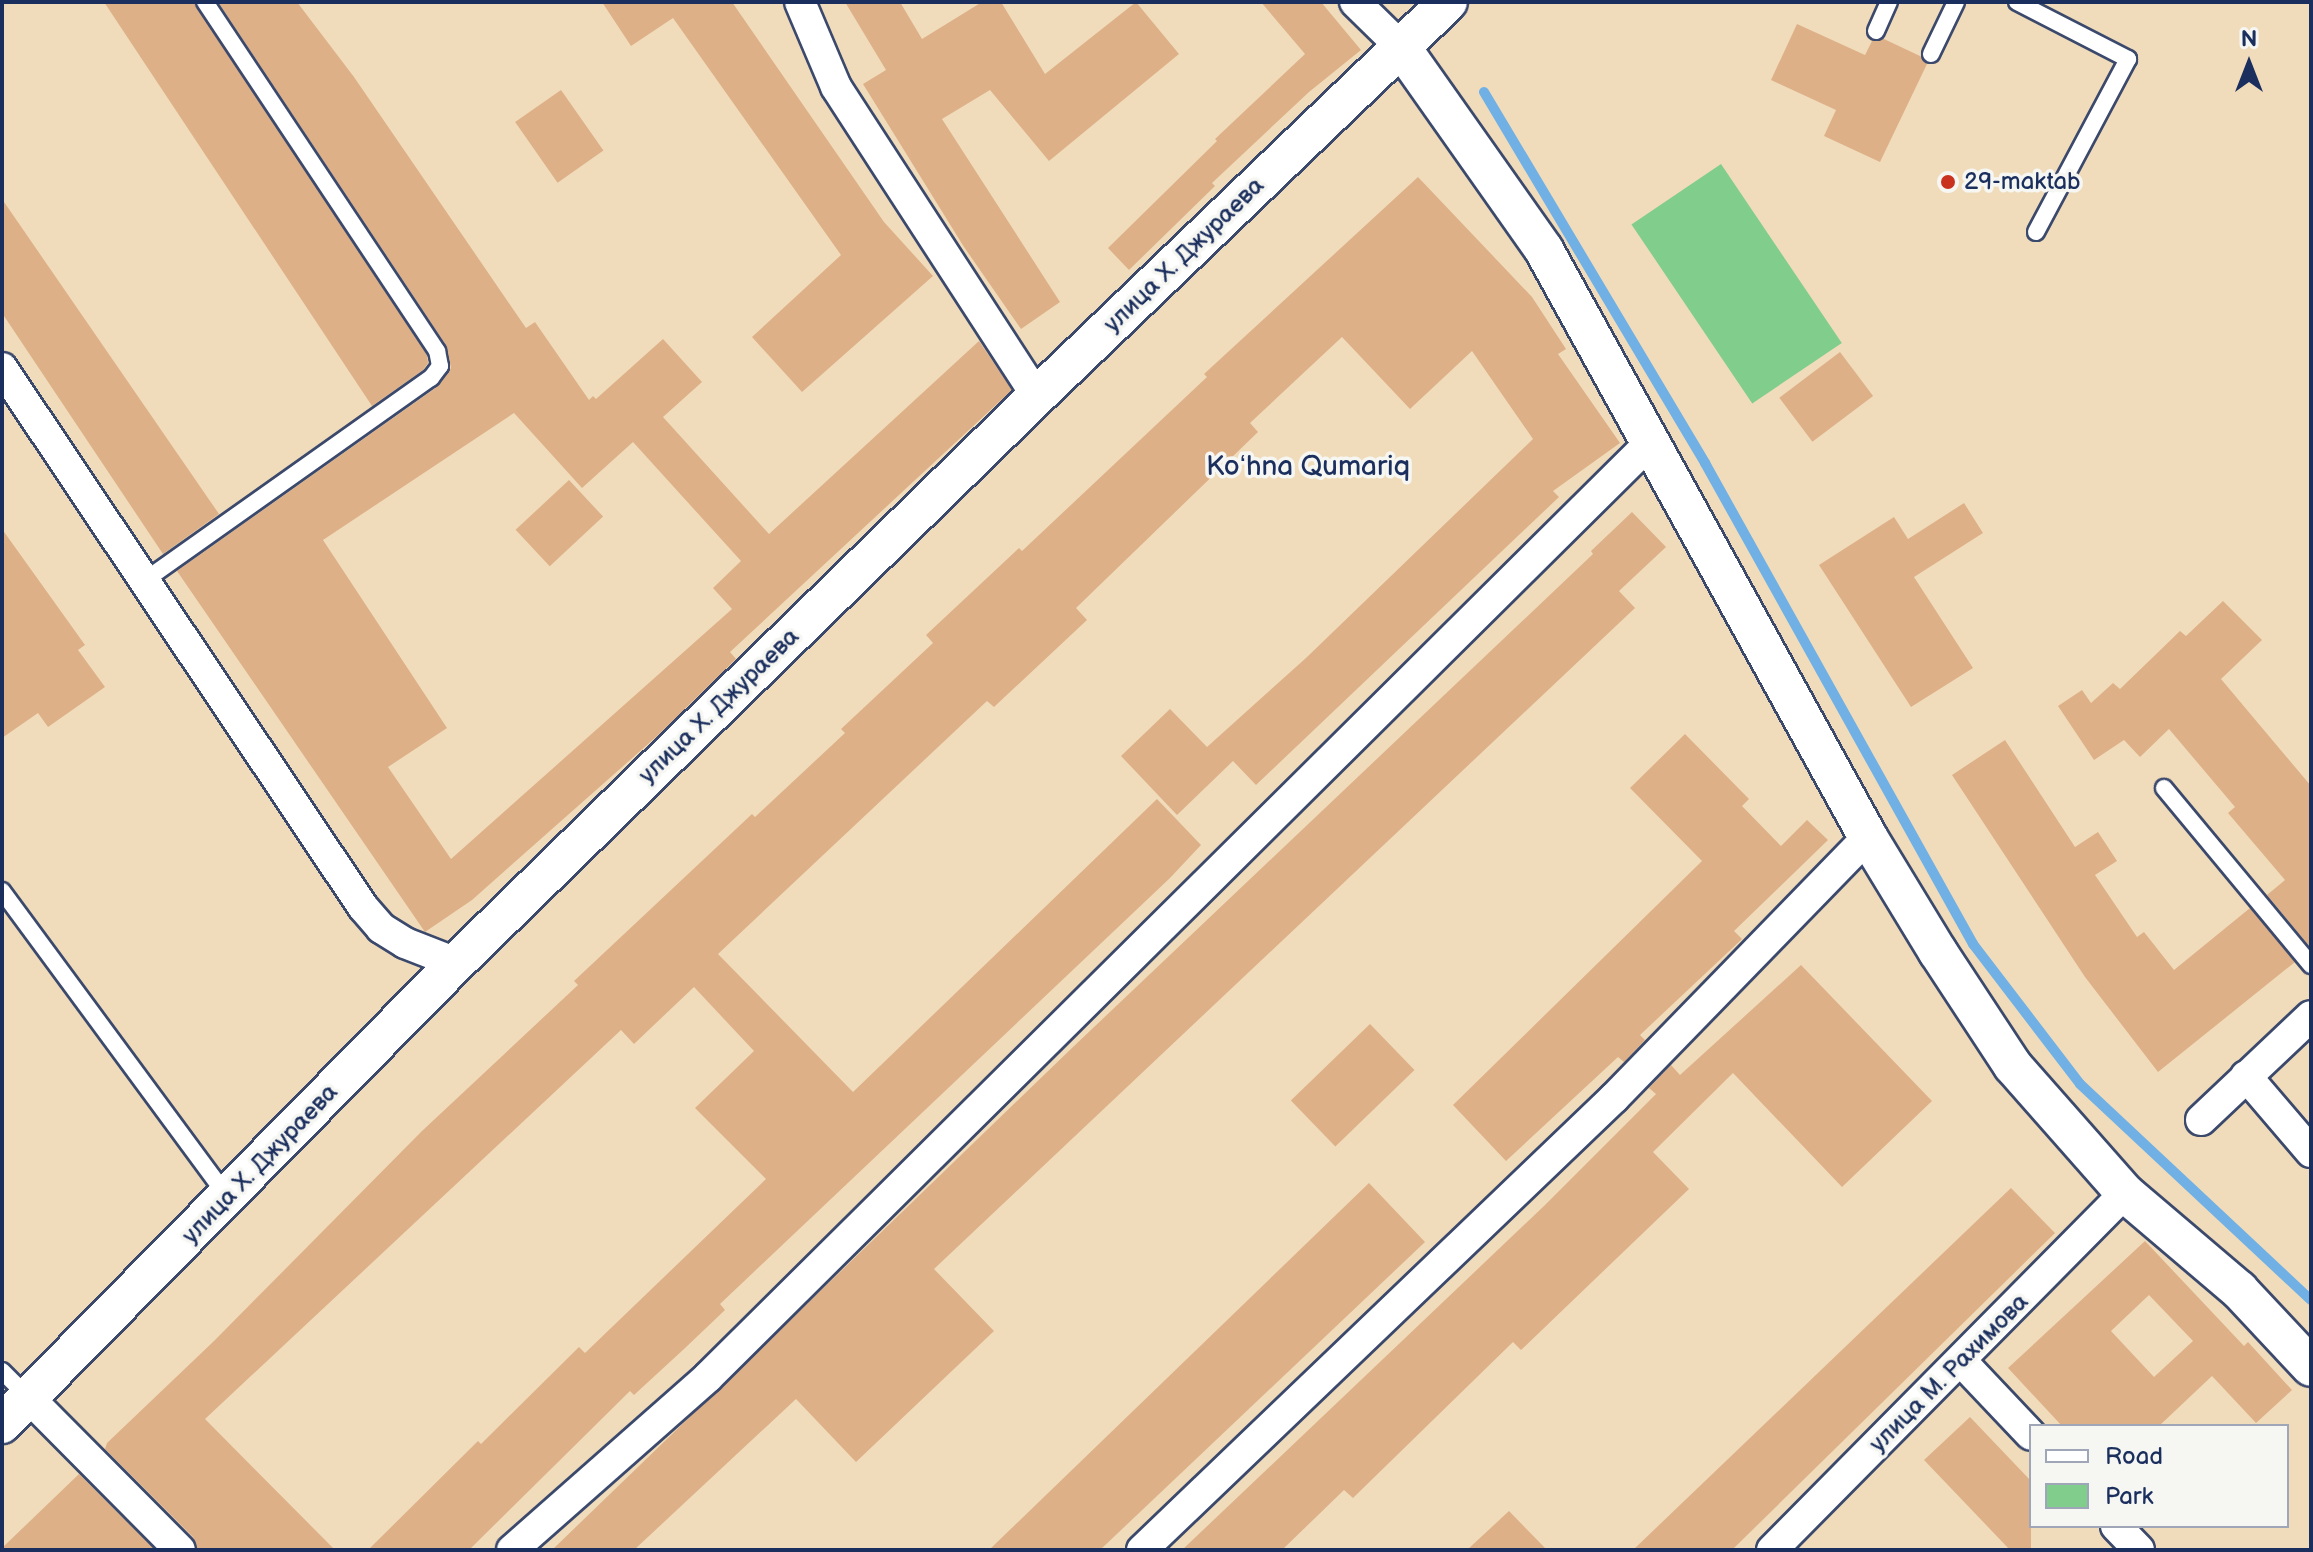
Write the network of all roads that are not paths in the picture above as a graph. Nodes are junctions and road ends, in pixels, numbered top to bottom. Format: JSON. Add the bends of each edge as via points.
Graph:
{"nodes":[{"id":1,"x":205,"y":2,"type":"edge"},
{"id":2,"x":800,"y":2,"type":"edge"},
{"id":3,"x":1355,"y":2,"type":"edge"},
{"id":4,"x":1448,"y":2,"type":"edge"},
{"id":5,"x":1889,"y":2,"type":"edge"},
{"id":6,"x":1956,"y":2,"type":"edge"},
{"id":7,"x":2017,"y":2,"type":"edge"},
{"id":8,"x":1876,"y":31,"type":"dead end"},
{"id":9,"x":1401,"y":47,"type":"junction"},
{"id":10,"x":1931,"y":54,"type":"dead end"},
{"id":11,"x":2036,"y":232,"type":"dead end"},
{"id":12,"x":2,"y":368,"type":"edge"},
{"id":13,"x":1037,"y":396,"type":"junction"},
{"id":14,"x":1649,"y":444,"type":"junction"},
{"id":15,"x":144,"y":581,"type":"junction"},
{"id":16,"x":2164,"y":788,"type":"dead end"},
{"id":17,"x":1868,"y":837,"type":"junction"},
{"id":18,"x":2,"y":891,"type":"edge"},
{"id":19,"x":456,"y":963,"type":"junction"},
{"id":20,"x":2311,"y":965,"type":"edge"},
{"id":21,"x":2311,"y":1016,"type":"edge"},
{"id":22,"x":2246,"y":1076,"type":"junction"},
{"id":23,"x":2201,"y":1120,"type":"dead end"},
{"id":24,"x":2311,"y":1152,"type":"edge"},
{"id":25,"x":2125,"y":1193,"type":"junction"},
{"id":26,"x":228,"y":1198,"type":"junction"},
{"id":27,"x":1962,"y":1362,"type":"junction"},
{"id":28,"x":2311,"y":1367,"type":"edge"},
{"id":29,"x":2,"y":1371,"type":"edge"},
{"id":30,"x":29,"y":1398,"type":"junction"},
{"id":31,"x":2,"y":1424,"type":"edge"},
{"id":32,"x":2029,"y":1433,"type":"edge"},
{"id":33,"x":2118,"y":1528,"type":"edge"},
{"id":34,"x":180,"y":1550,"type":"edge"},
{"id":35,"x":512,"y":1550,"type":"edge"},
{"id":36,"x":1142,"y":1550,"type":"edge"},
{"id":37,"x":1772,"y":1550,"type":"edge"},
{"id":38,"x":2139,"y":1550,"type":"edge"}],
"edges":[{"from":1,"to":15,"type":"lane","via":[[437,351],[440,366],[431,378]]},
{"from":2,"to":13,"type":"street","via":[[836,87]]},
{"from":3,"to":9,"type":"street"},
{"from":4,"to":9,"type":"street","name":"улица Х. Джураева"},
{"from":5,"to":8,"type":"lane"},
{"from":6,"to":10,"type":"lane"},
{"from":7,"to":11,"type":"lane","via":[[2128,59]]},
{"from":9,"to":13,"type":"street","name":"улица Х. Джураева"},
{"from":9,"to":14,"type":"street","via":[[1544,250]]},
{"from":12,"to":15,"type":"street"},
{"from":13,"to":19,"type":"street","name":"улица Х. Джураева"},
{"from":14,"to":17,"type":"street"},
{"from":14,"to":35,"type":"street","via":[[708,1377]]},
{"from":15,"to":19,"type":"street","via":[[363,907],[381,928]]},
{"from":16,"to":20,"type":"lane"},
{"from":17,"to":25,"type":"street","via":[[2013,1066]]},
{"from":17,"to":36,"type":"street","via":[[1614,1098]]},
{"from":18,"to":26,"type":"lane"},
{"from":19,"to":26,"type":"street","name":"улица Х. Джураева"},
{"from":21,"to":22,"type":"street"},
{"from":22,"to":23,"type":"street"},
{"from":22,"to":24,"type":"street"},
{"from":25,"to":27,"type":"street","name":"улица М. Рахимова"},
{"from":25,"to":28,"type":"street","via":[[2239,1290]]},
{"from":26,"to":30,"type":"street","name":"улица Х. Джураева"},
{"from":27,"to":32,"type":"street"},
{"from":27,"to":37,"type":"street","name":"улица М. Рахимова"},
{"from":29,"to":30,"type":"lane"},
{"from":30,"to":31,"type":"street","name":"улица Х. Джураева"},
{"from":30,"to":34,"type":"street"},
{"from":33,"to":38,"type":"street"}]}
